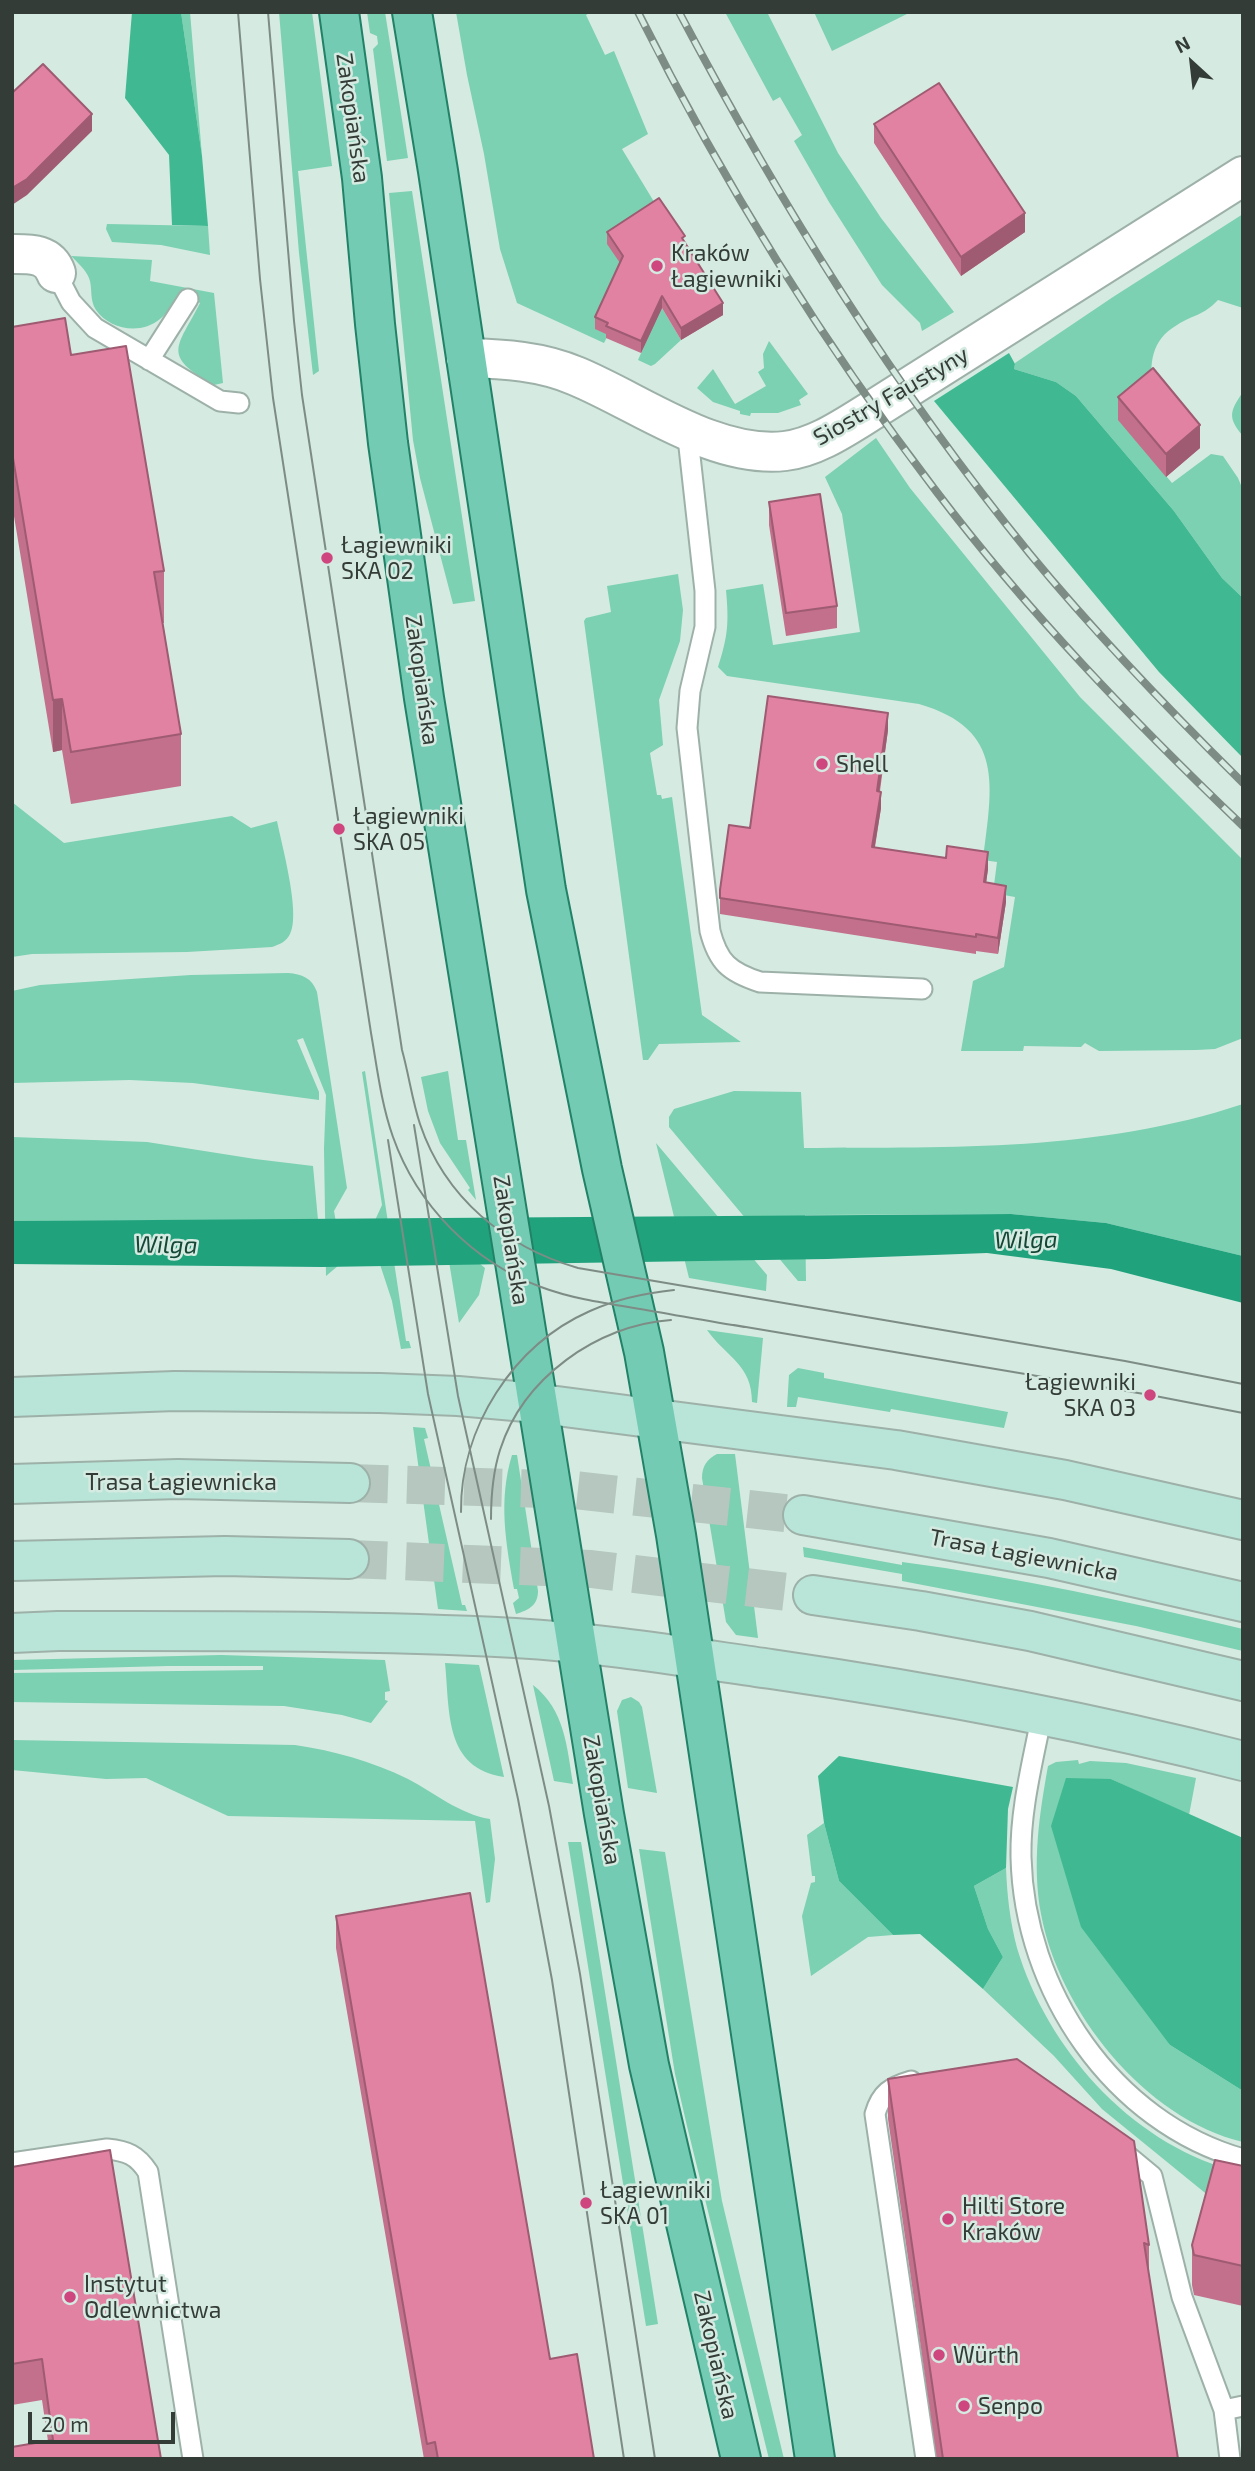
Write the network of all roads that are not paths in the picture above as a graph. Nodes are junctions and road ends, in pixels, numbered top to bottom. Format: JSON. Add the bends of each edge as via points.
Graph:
{"nodes":[{"id":1,"x":339,"y":12,"type":"edge"},
{"id":2,"x":412,"y":12,"type":"edge"},
{"id":3,"x":1243,"y":176,"type":"edge"},
{"id":4,"x":12,"y":254,"type":"edge"},
{"id":5,"x":56,"y":273,"type":"joint"},
{"id":6,"x":188,"y":299,"type":"dead end"},
{"id":7,"x":466,"y":358,"type":"junction"},
{"id":8,"x":149,"y":360,"type":"junction"},
{"id":9,"x":239,"y":403,"type":"dead end"},
{"id":10,"x":687,"y":429,"type":"junction"},
{"id":11,"x":922,"y":989,"type":"dead end"},
{"id":12,"x":12,"y":1397,"type":"edge"},
{"id":13,"x":537,"y":1403,"type":"junction"},
{"id":14,"x":655,"y":1417,"type":"junction"},
{"id":15,"x":350,"y":1483,"type":"tunnel mouth"},
{"id":16,"x":12,"y":1484,"type":"edge"},
{"id":17,"x":803,"y":1515,"type":"tunnel mouth"},
{"id":18,"x":1243,"y":1520,"type":"edge"},
{"id":19,"x":349,"y":1559,"type":"tunnel mouth"},
{"id":20,"x":12,"y":1561,"type":"edge"},
{"id":21,"x":813,"y":1595,"type":"tunnel mouth"},
{"id":22,"x":1243,"y":1602,"type":"edge"},
{"id":23,"x":12,"y":1633,"type":"edge"},
{"id":24,"x":576,"y":1643,"type":"junction"},
{"id":25,"x":696,"y":1658,"type":"junction"},
{"id":26,"x":1243,"y":1681,"type":"edge"},
{"id":27,"x":1042,"y":1714,"type":"junction"},
{"id":28,"x":1243,"y":1761,"type":"edge"},
{"id":29,"x":925,"y":2079,"type":"edge"},
{"id":30,"x":1098,"y":2131,"type":"edge"},
{"id":31,"x":1243,"y":2159,"type":"edge"},
{"id":32,"x":12,"y":2163,"type":"edge"},
{"id":33,"x":1233,"y":2408,"type":"edge"},
{"id":34,"x":193,"y":2459,"type":"edge"},
{"id":35,"x":741,"y":2459,"type":"edge"},
{"id":36,"x":815,"y":2459,"type":"edge"},
{"id":37,"x":926,"y":2459,"type":"edge"},
{"id":38,"x":1230,"y":2459,"type":"edge"}],
"edges":[{"from":1,"to":13,"type":"main road","name":"Zakopiańska","via":[[362,178],[388,443],[426,711]]},
{"from":2,"to":7,"type":"main road"},
{"from":3,"to":10,"type":"street","name":"Siostry Faustyny","via":[[991,337],[817,441],[785,451],[760,451],[736,448]]},
{"from":4,"to":5,"type":"street","via":[[42,256]]},
{"from":5,"to":8,"type":"lane","via":[[86,320]]},
{"from":6,"to":8,"type":"lane"},
{"from":7,"to":10,"type":"street","name":"Siostry Faustyny","via":[[554,368]]},
{"from":7,"to":14,"type":"main road","via":[[546,890]]},
{"from":8,"to":9,"type":"lane","via":[[220,401]]},
{"from":10,"to":11,"type":"lane","via":[[705,627],[690,691],[687,728],[715,949],[723,962],[742,976],[760,982]]},
{"from":12,"to":13,"type":"main road","via":[[175,1391],[380,1393]]},
{"from":13,"to":14,"type":"main road"},
{"from":13,"to":24,"type":"main road","name":"Zakopiańska"},
{"from":14,"to":18,"type":"main road","via":[[975,1463]]},
{"from":14,"to":25,"type":"main road"},
{"from":15,"to":16,"type":"main road","name":"Trasa Łagiewnicka","via":[[178,1479]]},
{"from":17,"to":22,"type":"main road","name":"Trasa Łagiewnicka","via":[[1049,1558]]},
{"from":19,"to":20,"type":"main road","via":[[225,1556]]},
{"from":21,"to":26,"type":"main road","via":[[1030,1631]]},
{"from":23,"to":24,"type":"main road","via":[[378,1633]]},
{"from":24,"to":25,"type":"main road"},
{"from":24,"to":35,"type":"main road","name":"Zakopiańska","via":[[649,2065]]},
{"from":25,"to":27,"type":"main road"},
{"from":25,"to":36,"type":"main road"},
{"from":27,"to":28,"type":"main road"},
{"from":27,"to":31,"type":"lane","via":[[1025,1803],[1021,1854],[1024,1902],[1051,1988],[1097,2061],[1142,2105],[1189,2139]]},
{"from":29,"to":37,"type":"lane","via":[[885,2092],[875,2114]]},
{"from":30,"to":33,"type":"lane","via":[[1152,2176],[1182,2297]]},
{"from":32,"to":34,"type":"lane","via":[[107,2149],[133,2154],[148,2172]]},
{"from":33,"to":38,"type":"lane"}]}
